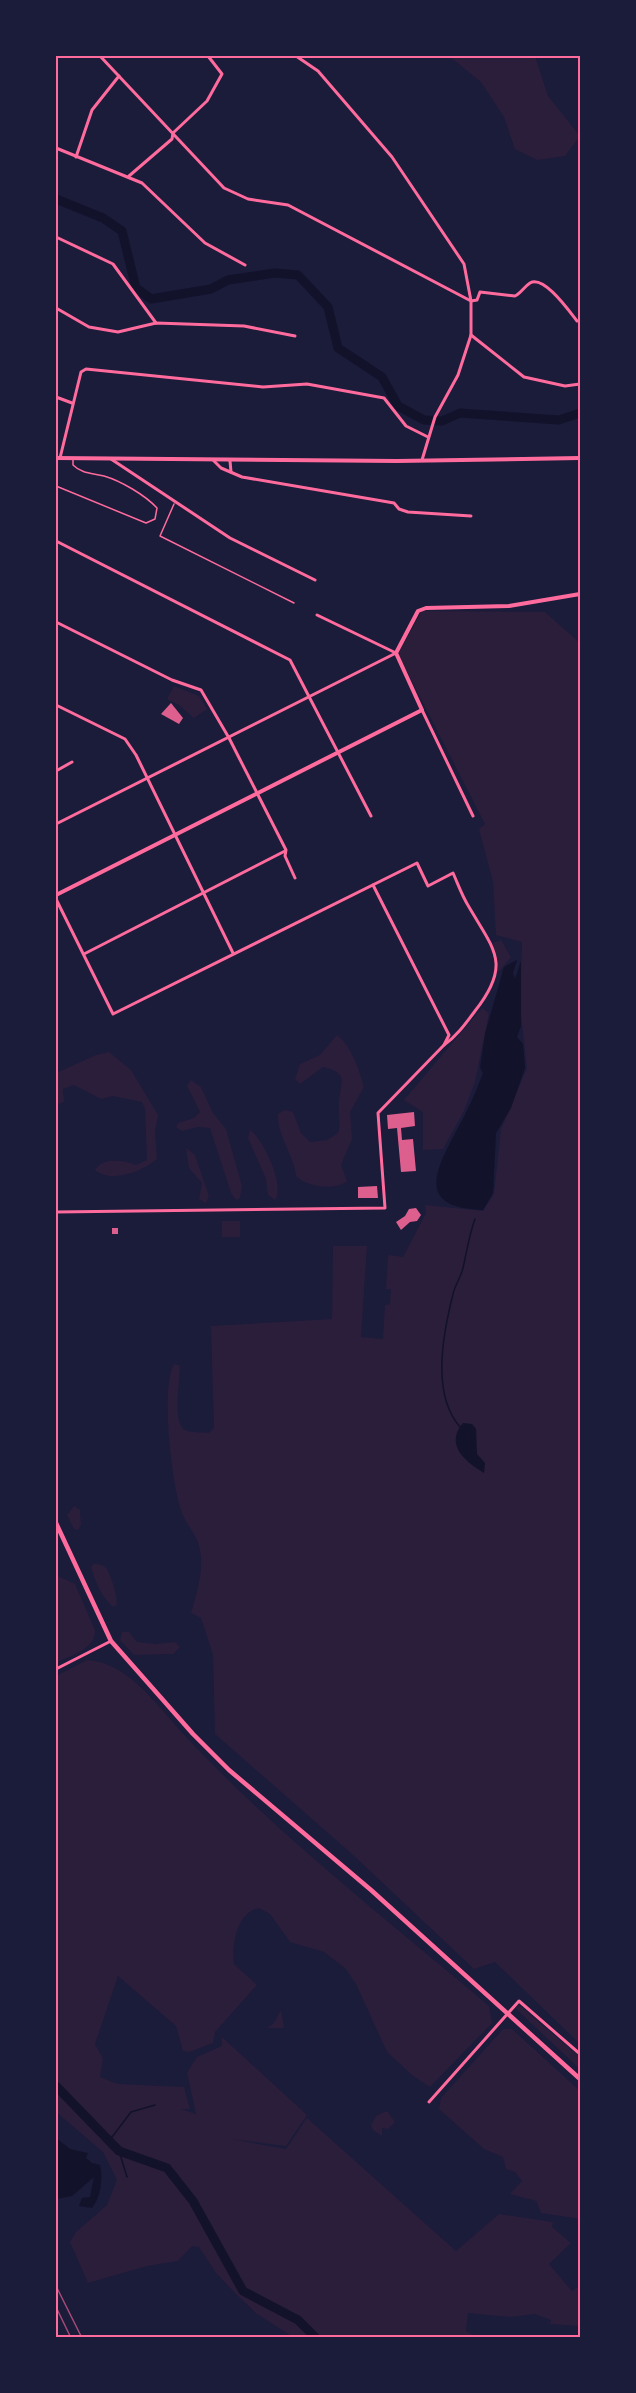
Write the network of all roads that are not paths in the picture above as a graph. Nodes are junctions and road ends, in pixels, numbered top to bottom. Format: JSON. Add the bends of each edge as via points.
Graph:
{"nodes":[{"id":1,"x":100,"y":56,"type":"edge"},
{"id":2,"x":208,"y":56,"type":"edge"},
{"id":3,"x":296,"y":56,"type":"edge"},
{"id":4,"x":119,"y":76,"type":"junction"},
{"id":5,"x":173,"y":133,"type":"junction"},
{"id":6,"x":56,"y":148,"type":"edge"},
{"id":7,"x":76,"y":157,"type":"junction"},
{"id":8,"x":129,"y":176,"type":"junction"},
{"id":9,"x":56,"y":237,"type":"edge"},
{"id":10,"x":245,"y":265,"type":"dead end"},
{"id":11,"x":471,"y":301,"type":"junction"},
{"id":12,"x":56,"y":308,"type":"edge"},
{"id":13,"x":577,"y":321,"type":"dead end"},
{"id":14,"x":156,"y":323,"type":"junction"},
{"id":15,"x":471,"y":335,"type":"junction"},
{"id":16,"x":295,"y":336,"type":"dead end"},
{"id":17,"x":580,"y":384,"type":"edge"},
{"id":18,"x":56,"y":397,"type":"edge"},
{"id":19,"x":72,"y":403,"type":"junction"},
{"id":20,"x":429,"y":437,"type":"junction"},
{"id":21,"x":58,"y":458,"type":"edge"},
{"id":22,"x":73,"y":458,"type":"junction"},
{"id":23,"x":580,"y":458,"type":"edge"},
{"id":24,"x":111,"y":459,"type":"junction"},
{"id":25,"x":213,"y":460,"type":"junction"},
{"id":26,"x":230,"y":460,"type":"junction"},
{"id":27,"x":422,"y":460,"type":"junction"},
{"id":28,"x":232,"y":474,"type":"junction"},
{"id":29,"x":56,"y":486,"type":"edge"},
{"id":30,"x":175,"y":502,"type":"junction"},
{"id":31,"x":471,"y":516,"type":"dead end"},
{"id":32,"x":56,"y":541,"type":"edge"},
{"id":33,"x":315,"y":580,"type":"dead end"},
{"id":34,"x":580,"y":594,"type":"edge"},
{"id":35,"x":294,"y":603,"type":"dead end"},
{"id":36,"x":317,"y":615,"type":"dead end"},
{"id":37,"x":56,"y":622,"type":"edge"},
{"id":38,"x":396,"y":653,"type":"junction"},
{"id":39,"x":310,"y":696,"type":"junction"},
{"id":40,"x":56,"y":705,"type":"edge"},
{"id":41,"x":422,"y":710,"type":"junction"},
{"id":42,"x":229,"y":738,"type":"junction"},
{"id":43,"x":339,"y":751,"type":"junction"},
{"id":44,"x":72,"y":762,"type":"dead end"},
{"id":45,"x":56,"y":771,"type":"edge"},
{"id":46,"x":147,"y":779,"type":"junction"},
{"id":47,"x":257,"y":792,"type":"junction"},
{"id":48,"x":370,"y":816,"type":"dead end"},
{"id":49,"x":473,"y":816,"type":"dead end"},
{"id":50,"x":56,"y":824,"type":"edge"},
{"id":51,"x":175,"y":834,"type":"junction"},
{"id":52,"x":286,"y":850,"type":"junction"},
{"id":53,"x":295,"y":878,"type":"dead end"},
{"id":54,"x":373,"y":885,"type":"junction"},
{"id":55,"x":203,"y":893,"type":"junction"},
{"id":56,"x":56,"y":897,"type":"edge"},
{"id":57,"x":233,"y":953,"type":"junction"},
{"id":58,"x":84,"y":954,"type":"junction"},
{"id":59,"x":444,"y":1045,"type":"junction"},
{"id":60,"x":56,"y":1212,"type":"edge"},
{"id":61,"x":56,"y":1523,"type":"edge"},
{"id":62,"x":111,"y":1641,"type":"junction"},
{"id":63,"x":56,"y":1669,"type":"edge"},
{"id":64,"x":508,"y":2014,"type":"junction"},
{"id":65,"x":580,"y":2054,"type":"edge"},
{"id":66,"x":580,"y":2079,"type":"edge"},
{"id":67,"x":429,"y":2102,"type":"dead end"}],
"edges":[{"from":1,"to":4,"type":"street"},
{"from":2,"to":5,"type":"street","via":[[222,74],[207,101]]},
{"from":3,"to":11,"type":"street","via":[[318,71],[392,157],[464,264]]},
{"from":4,"to":5,"type":"street"},
{"from":4,"to":7,"type":"street","via":[[92,110]]},
{"from":5,"to":8,"type":"street","via":[[172,139]]},
{"from":5,"to":11,"type":"street","via":[[224,188],[248,199],[288,205]]},
{"from":6,"to":7,"type":"street"},
{"from":7,"to":8,"type":"street"},
{"from":8,"to":10,"type":"street","via":[[142,183],[205,243]]},
{"from":9,"to":14,"type":"street","via":[[113,264]]},
{"from":11,"to":13,"type":"street","via":[[477,300],[480,292],[515,296],[530,283],[538,282],[549,288]]},
{"from":11,"to":15,"type":"street"},
{"from":12,"to":14,"type":"street","via":[[89,327],[118,332]]},
{"from":14,"to":16,"type":"street","via":[[244,326]]},
{"from":15,"to":17,"type":"street","via":[[524,377],[565,386]]},
{"from":15,"to":20,"type":"street","via":[[458,375],[435,417]]},
{"from":18,"to":19,"type":"street"},
{"from":19,"to":20,"type":"street","via":[[81,372],[86,369],[262,387],[307,384],[384,398],[406,426]]},
{"from":19,"to":21,"type":"street"},
{"from":20,"to":27,"type":"street"},
{"from":21,"to":22,"type":"street"},
{"from":22,"to":24,"type":"street"},
{"from":22,"to":29,"type":"lane","via":[[73,465],[82,472],[116,481],[152,503],[157,508],[155,519],[146,523]]},
{"from":23,"to":27,"type":"street"},
{"from":24,"to":25,"type":"street"},
{"from":24,"to":30,"type":"street"},
{"from":25,"to":26,"type":"street"},
{"from":25,"to":28,"type":"street"},
{"from":26,"to":27,"type":"street"},
{"from":26,"to":28,"type":"street"},
{"from":28,"to":31,"type":"street","via":[[394,503],[408,512]]},
{"from":30,"to":33,"type":"street","via":[[230,538]]},
{"from":30,"to":35,"type":"lane","via":[[160,536]]},
{"from":32,"to":39,"type":"street","via":[[278,652],[290,660]]},
{"from":34,"to":38,"type":"street","via":[[509,606],[426,608],[418,611]]},
{"from":36,"to":38,"type":"street"},
{"from":37,"to":42,"type":"street","via":[[172,680],[201,690]]},
{"from":38,"to":39,"type":"street"},
{"from":38,"to":41,"type":"street"},
{"from":39,"to":42,"type":"street"},
{"from":39,"to":43,"type":"street"},
{"from":40,"to":46,"type":"street","via":[[125,738]]},
{"from":41,"to":43,"type":"street"},
{"from":41,"to":49,"type":"street"},
{"from":42,"to":46,"type":"street"},
{"from":42,"to":47,"type":"street"},
{"from":43,"to":47,"type":"street"},
{"from":43,"to":48,"type":"street"},
{"from":44,"to":45,"type":"street"},
{"from":46,"to":50,"type":"street"},
{"from":46,"to":51,"type":"street"},
{"from":47,"to":51,"type":"street"},
{"from":47,"to":52,"type":"street"},
{"from":51,"to":55,"type":"street"},
{"from":51,"to":56,"type":"street"},
{"from":52,"to":53,"type":"street"},
{"from":52,"to":55,"type":"street"},
{"from":54,"to":57,"type":"street"},
{"from":54,"to":59,"type":"street","via":[[448,1031]]},
{"from":54,"to":59,"type":"street","via":[[417,863],[428,886],[453,873],[468,906],[491,939],[496,964],[494,982],[459,1031]]},
{"from":55,"to":57,"type":"street"},
{"from":55,"to":58,"type":"street"},
{"from":56,"to":58,"type":"street"},
{"from":57,"to":58,"type":"street","via":[[112,1014]]},
{"from":59,"to":60,"type":"street","via":[[378,1113],[385,1208]]},
{"from":61,"to":62,"type":"main road"},
{"from":62,"to":63,"type":"street"},
{"from":62,"to":64,"type":"main road","via":[[229,1770],[371,1890]]},
{"from":64,"to":65,"type":"street","via":[[519,2001]]},
{"from":64,"to":66,"type":"main road"},
{"from":64,"to":67,"type":"street"}]}
